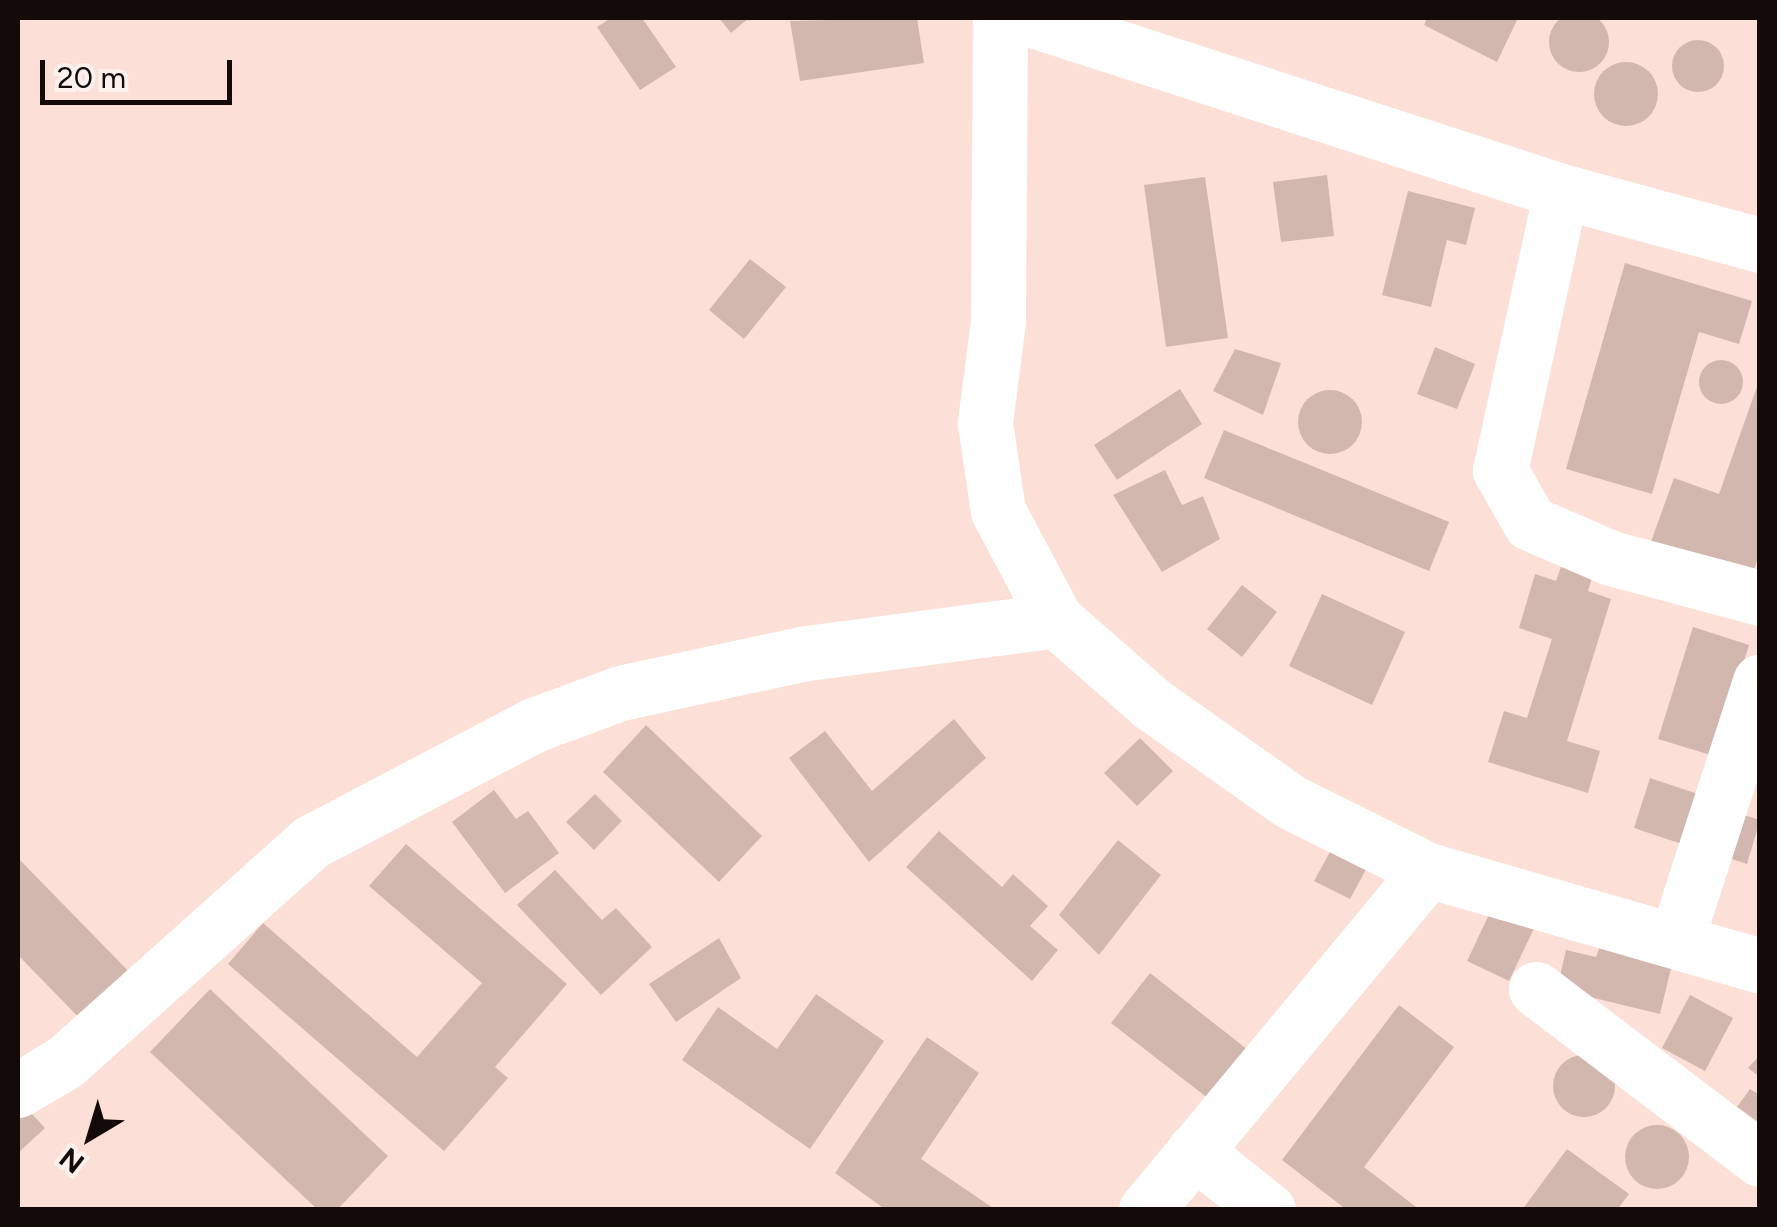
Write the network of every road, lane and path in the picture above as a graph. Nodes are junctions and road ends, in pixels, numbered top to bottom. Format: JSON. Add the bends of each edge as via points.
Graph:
{"nodes":[{"id":1,"x":1000,"y":18,"type":"edge"},
{"id":2,"x":1028,"y":18,"type":"edge"},
{"id":3,"x":1561,"y":191,"type":"junction"},
{"id":4,"x":1760,"y":244,"type":"edge"},
{"id":5,"x":1760,"y":598,"type":"edge"},
{"id":6,"x":1056,"y":620,"type":"junction"},
{"id":7,"x":1760,"y":681,"type":"edge"},
{"id":8,"x":1428,"y":870,"type":"junction"},
{"id":9,"x":1676,"y":940,"type":"junction"},
{"id":10,"x":1760,"y":966,"type":"edge"},
{"id":11,"x":1536,"y":989,"type":"dead end"},
{"id":12,"x":18,"y":1090,"type":"edge"},
{"id":13,"x":1194,"y":1152,"type":"junction"},
{"id":14,"x":1760,"y":1159,"type":"edge"},
{"id":15,"x":1146,"y":1210,"type":"edge"},
{"id":16,"x":1268,"y":1210,"type":"edge"}],
"edges":[{"from":1,"to":6,"type":"street","via":[[998,321],[985,423],[998,511]]},
{"from":2,"to":3,"type":"street"},
{"from":3,"to":4,"type":"street"},
{"from":3,"to":5,"type":"street","via":[[1500,470],[1530,522],[1611,558]]},
{"from":6,"to":8,"type":"street","via":[[1152,704],[1291,802]]},
{"from":6,"to":12,"type":"street","via":[[807,652],[620,693],[534,725],[311,842],[65,1062]]},
{"from":7,"to":9,"type":"street"},
{"from":8,"to":9,"type":"street"},
{"from":8,"to":13,"type":"street"},
{"from":9,"to":10,"type":"street"},
{"from":11,"to":14,"type":"street"},
{"from":13,"to":15,"type":"street"},
{"from":13,"to":16,"type":"street"}]}
